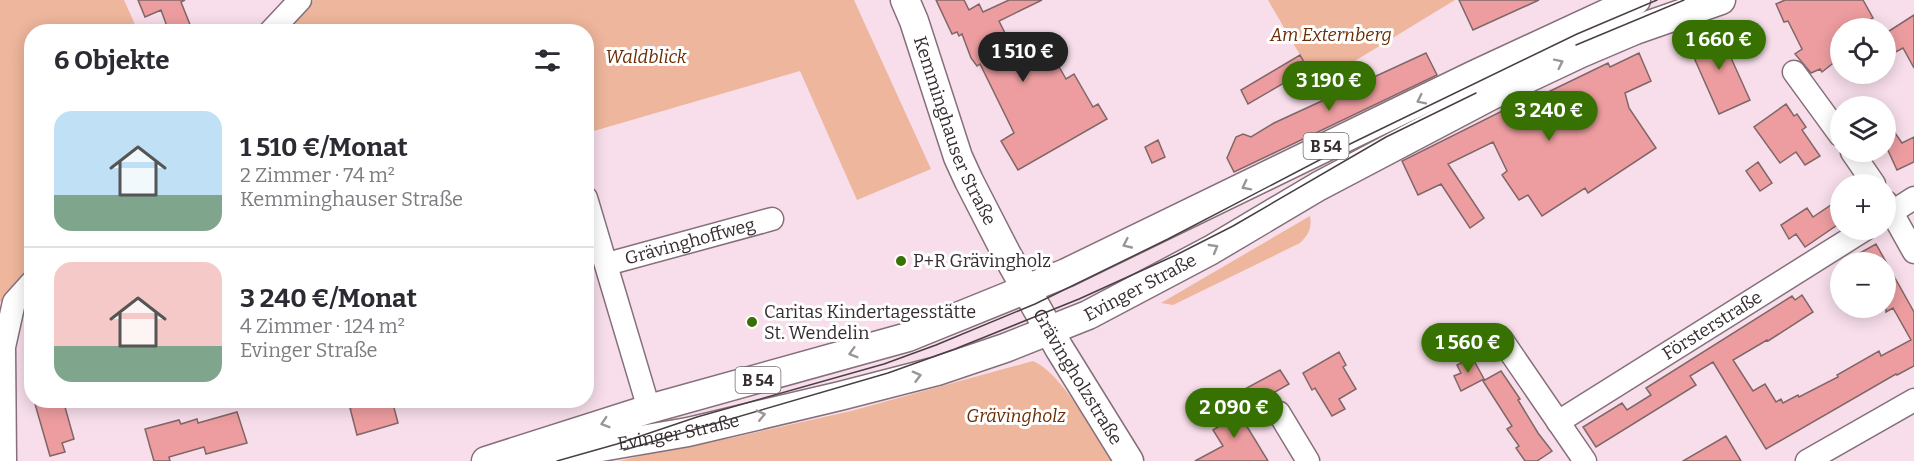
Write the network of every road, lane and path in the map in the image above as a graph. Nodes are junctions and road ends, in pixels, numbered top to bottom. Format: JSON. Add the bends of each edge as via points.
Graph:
{"nodes":[{"id":1,"x":300,"y":0,"type":"edge"},
{"id":2,"x":905,"y":0,"type":"edge"},
{"id":3,"x":1636,"y":0,"type":"edge"},
{"id":4,"x":1721,"y":0,"type":"edge"},
{"id":5,"x":278,"y":24,"type":"edge"},
{"id":6,"x":1794,"y":72,"type":"dead end"},
{"id":7,"x":1830,"y":121,"type":"edge"},
{"id":8,"x":1914,"y":198,"type":"edge"},
{"id":9,"x":1896,"y":206,"type":"edge"},
{"id":10,"x":772,"y":219,"type":"dead end"},
{"id":11,"x":594,"y":223,"type":"edge"},
{"id":12,"x":1896,"y":223,"type":"edge"},
{"id":13,"x":1848,"y":240,"type":"edge"},
{"id":14,"x":1914,"y":252,"type":"edge"},
{"id":15,"x":607,"y":264,"type":"junction"},
{"id":16,"x":1026,"y":290,"type":"junction"},
{"id":17,"x":24,"y":291,"type":"edge"},
{"id":18,"x":1050,"y":331,"type":"junction"},
{"id":19,"x":1502,"y":340,"type":"dead end"},
{"id":20,"x":2,"y":348,"type":"edge"},
{"id":21,"x":1914,"y":400,"type":"edge"},
{"id":22,"x":649,"y":409,"type":"junction"},
{"id":23,"x":1279,"y":413,"type":"dead end"},
{"id":24,"x":1558,"y":422,"type":"junction"},
{"id":25,"x":5,"y":461,"type":"edge"},
{"id":26,"x":486,"y":461,"type":"edge"},
{"id":27,"x":519,"y":461,"type":"edge"},
{"id":28,"x":1129,"y":461,"type":"edge"},
{"id":29,"x":1308,"y":461,"type":"edge"},
{"id":30,"x":1585,"y":461,"type":"edge"},
{"id":31,"x":1807,"y":461,"type":"edge"}],
"edges":[{"from":1,"to":5,"type":"street"},
{"from":2,"to":16,"type":"main road","name":"Kemminghauser Straße","via":[[958,157]]},
{"from":3,"to":16,"type":"main road","name":"Evinger Straße","number":"B 54","one_way":true},
{"from":18,"to":4,"type":"main road","name":"Evinger Straße","number":"B 54","one_way":true,"via":[[1211,250],[1319,186],[1490,96],[1635,30]]},
{"from":6,"to":7,"type":"street"},
{"from":8,"to":9,"type":"street"},
{"from":10,"to":15,"type":"street","name":"Grävinghoffweg"},
{"from":11,"to":15,"type":"street","name":"Grävinghoffweg"},
{"from":12,"to":14,"type":"street"},
{"from":13,"to":24,"type":"street","name":"Försterstraße"},
{"from":15,"to":22,"type":"street","name":"Grävinghoffweg"},
{"from":16,"to":18,"type":"main road","name":"Grävingholzstraße"},
{"from":16,"to":22,"type":"main road","name":"Evinger Straße","number":"B 54","one_way":true,"via":[[908,337]]},
{"from":17,"to":20,"type":"street","via":[[14,302]]},
{"from":27,"to":18,"type":"main road","name":"Evinger Straße","number":"B 54","one_way":true,"via":[[688,432],[840,396],[937,371]]},
{"from":18,"to":28,"type":"main road","name":"Grävingholzstraße"},
{"from":19,"to":24,"type":"street"},
{"from":20,"to":25,"type":"street"},
{"from":21,"to":31,"type":"street"},
{"from":22,"to":26,"type":"main road","name":"Evinger Straße","number":"B 54","one_way":true},
{"from":23,"to":29,"type":"street"},
{"from":24,"to":30,"type":"street"}]}
